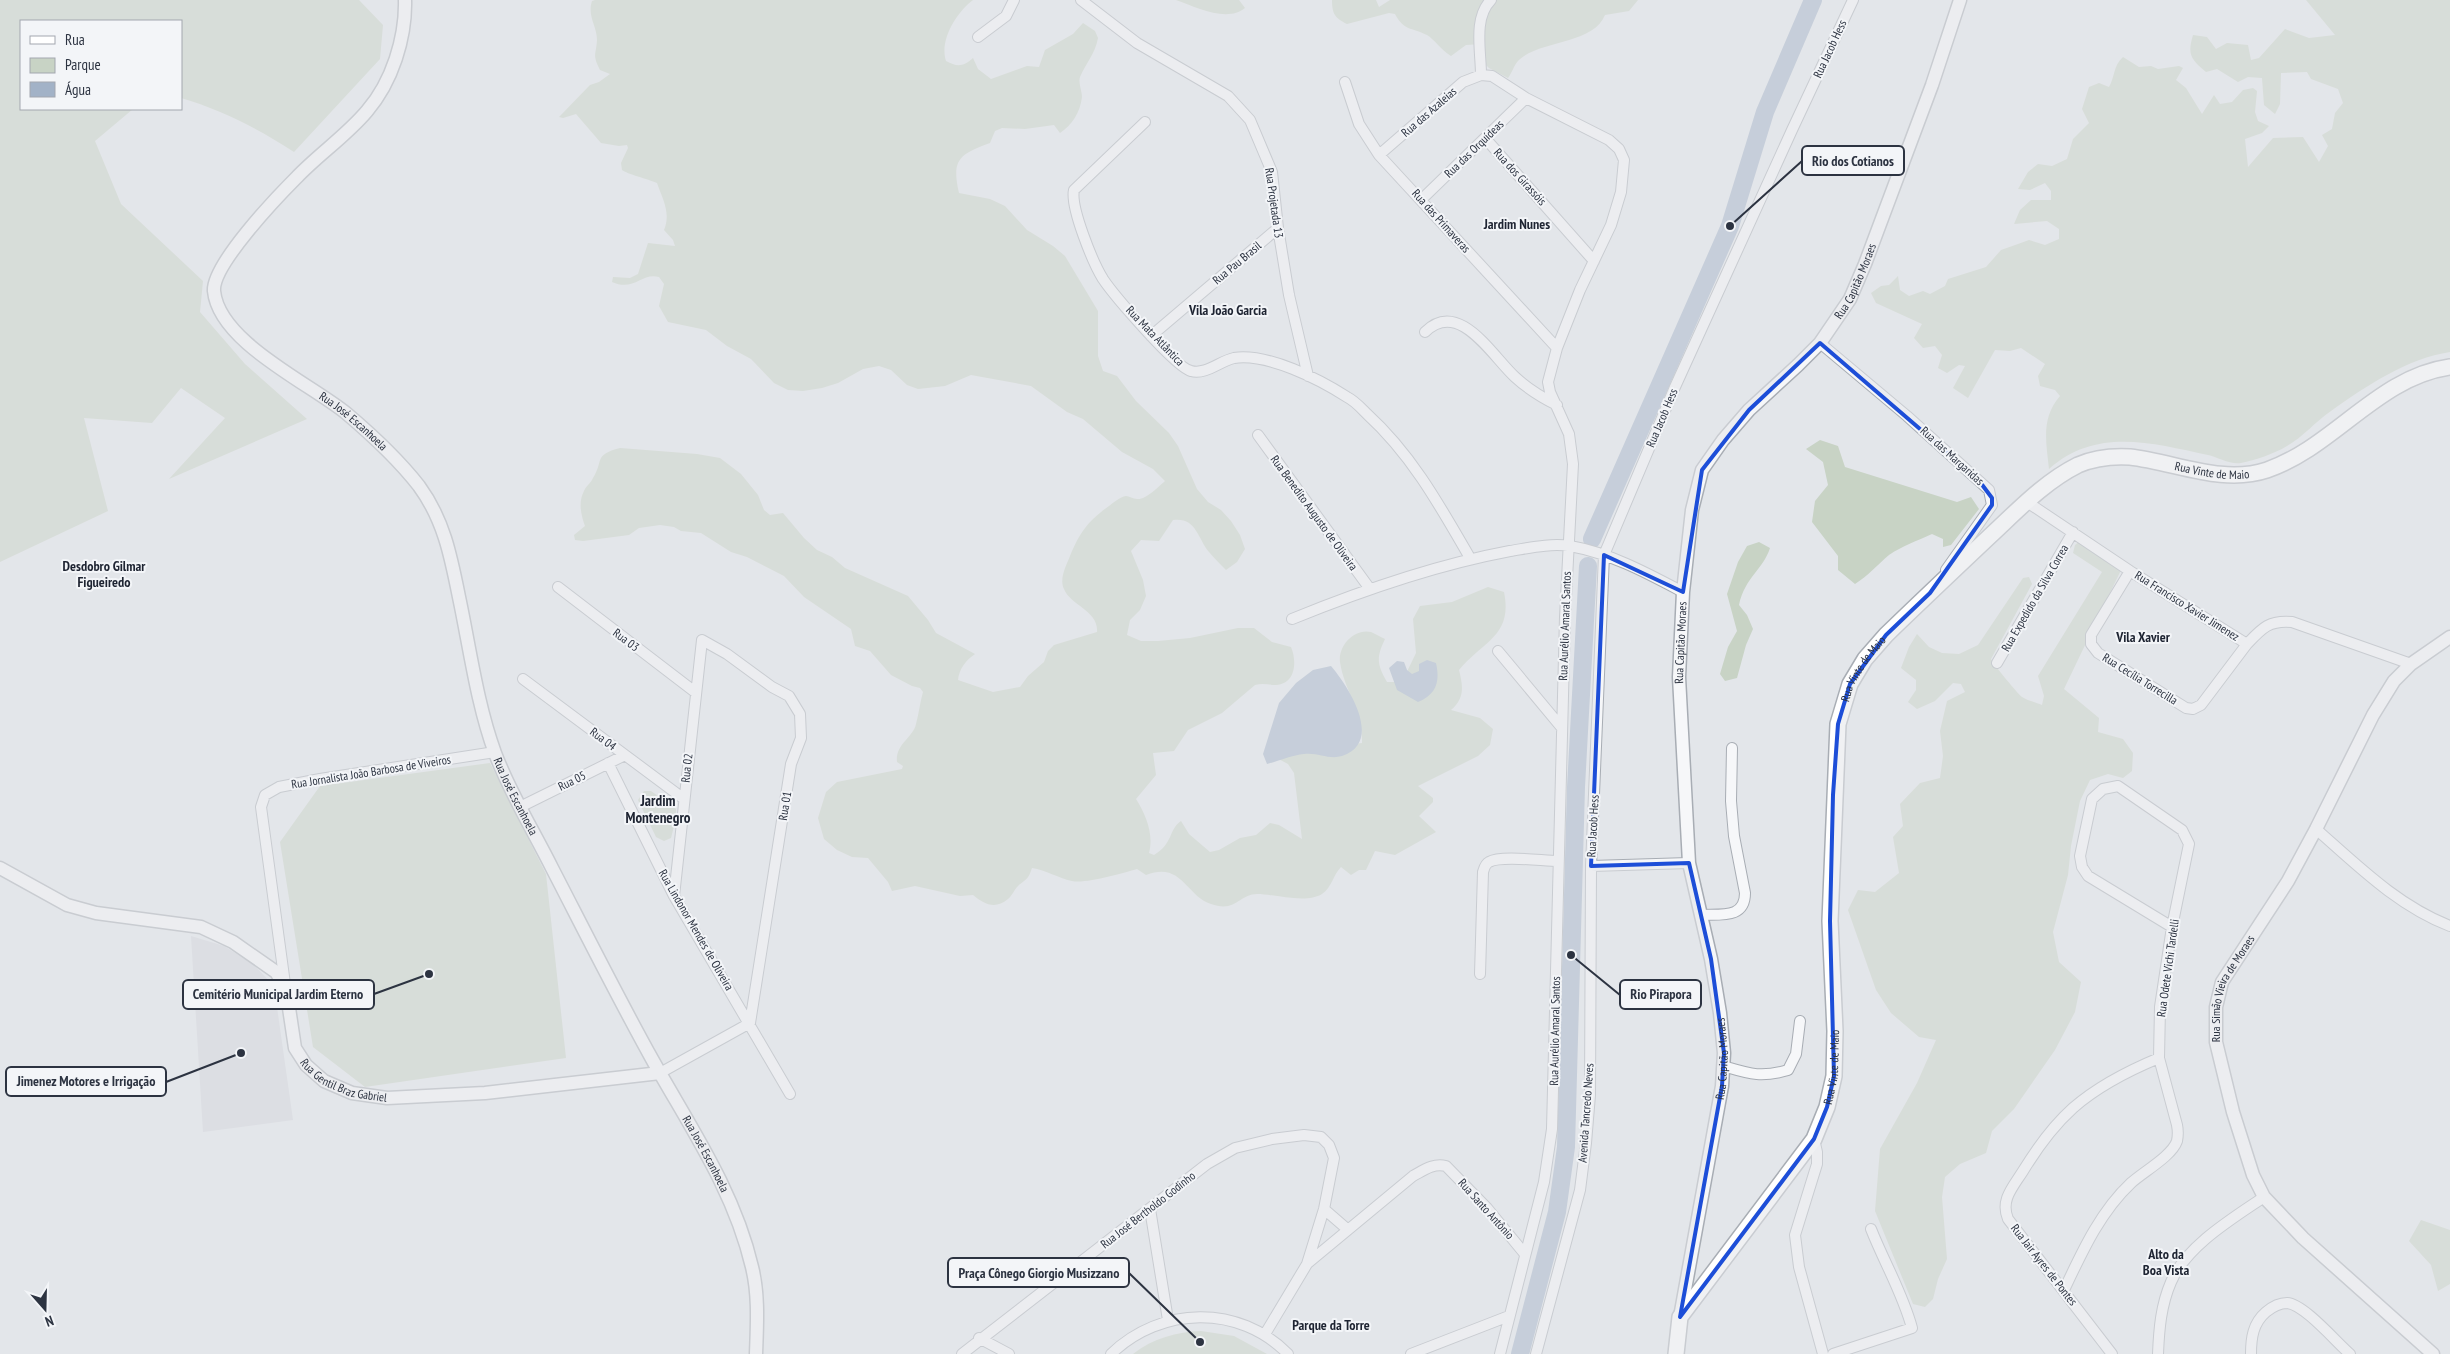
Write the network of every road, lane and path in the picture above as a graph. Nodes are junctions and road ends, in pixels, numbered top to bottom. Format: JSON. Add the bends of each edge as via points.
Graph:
{"nodes":[{"id":1,"x":405,"y":0,"type":"edge"},
{"id":2,"x":1014,"y":0,"type":"edge"},
{"id":3,"x":1081,"y":0,"type":"edge"},
{"id":4,"x":1491,"y":0,"type":"edge"},
{"id":5,"x":1854,"y":0,"type":"edge"},
{"id":6,"x":1960,"y":0,"type":"edge"},
{"id":7,"x":978,"y":37,"type":"dead end"},
{"id":8,"x":1481,"y":75,"type":"junction"},
{"id":9,"x":1345,"y":82,"type":"dead end"},
{"id":10,"x":1526,"y":98,"type":"junction"},
{"id":11,"x":1145,"y":122,"type":"dead end"},
{"id":12,"x":1485,"y":138,"type":"junction"},
{"id":13,"x":1380,"y":155,"type":"junction"},
{"id":14,"x":1422,"y":199,"type":"junction"},
{"id":15,"x":1278,"y":228,"type":"junction"},
{"id":16,"x":1594,"y":261,"type":"junction"},
{"id":17,"x":1425,"y":332,"type":"dead end"},
{"id":18,"x":1151,"y":336,"type":"junction"},
{"id":19,"x":1820,"y":343,"type":"junction"},
{"id":20,"x":1557,"y":348,"type":"junction"},
{"id":21,"x":2450,"y":367,"type":"edge"},
{"id":22,"x":1308,"y":376,"type":"junction"},
{"id":23,"x":1557,"y":406,"type":"junction"},
{"id":24,"x":1258,"y":435,"type":"dead end"},
{"id":25,"x":2027,"y":502,"type":"junction"},
{"id":26,"x":2073,"y":532,"type":"junction"},
{"id":27,"x":1568,"y":546,"type":"junction"},
{"id":28,"x":1604,"y":555,"type":"junction"},
{"id":29,"x":1470,"y":558,"type":"junction"},
{"id":30,"x":2130,"y":571,"type":"junction"},
{"id":31,"x":558,"y":587,"type":"dead end"},
{"id":32,"x":1370,"y":589,"type":"junction"},
{"id":33,"x":1683,"y":592,"type":"junction"},
{"id":34,"x":1930,"y":593,"type":"junction"},
{"id":35,"x":1292,"y":619,"type":"dead end"},
{"id":36,"x":2450,"y":637,"type":"edge"},
{"id":37,"x":702,"y":640,"type":"joint"},
{"id":38,"x":2247,"y":644,"type":"junction"},
{"id":39,"x":1498,"y":650,"type":"dead end"},
{"id":40,"x":1997,"y":663,"type":"dead end"},
{"id":41,"x":2411,"y":664,"type":"junction"},
{"id":42,"x":523,"y":679,"type":"dead end"},
{"id":43,"x":695,"y":692,"type":"junction"},
{"id":44,"x":1562,"y":728,"type":"junction"},
{"id":45,"x":1732,"y":748,"type":"dead end"},
{"id":46,"x":495,"y":752,"type":"junction"},
{"id":47,"x":625,"y":755,"type":"junction"},
{"id":48,"x":608,"y":763,"type":"junction"},
{"id":49,"x":684,"y":799,"type":"junction"},
{"id":50,"x":520,"y":807,"type":"junction"},
{"id":51,"x":2316,"y":829,"type":"junction"},
{"id":52,"x":1558,"y":861,"type":"junction"},
{"id":53,"x":1689,"y":863,"type":"junction"},
{"id":54,"x":1591,"y":866,"type":"junction"},
{"id":55,"x":0,"y":868,"type":"edge"},
{"id":56,"x":674,"y":896,"type":"junction"},
{"id":57,"x":1701,"y":915,"type":"junction"},
{"id":58,"x":2450,"y":926,"type":"edge"},
{"id":59,"x":2172,"y":927,"type":"junction"},
{"id":60,"x":1480,"y":974,"type":"dead end"},
{"id":61,"x":286,"y":988,"type":"junction"},
{"id":62,"x":1800,"y":1021,"type":"dead end"},
{"id":63,"x":750,"y":1023,"type":"junction"},
{"id":64,"x":2159,"y":1058,"type":"junction"},
{"id":65,"x":1723,"y":1066,"type":"junction"},
{"id":66,"x":660,"y":1073,"type":"junction"},
{"id":67,"x":790,"y":1094,"type":"dead end"},
{"id":68,"x":1814,"y":1139,"type":"junction"},
{"id":69,"x":2264,"y":1197,"type":"junction"},
{"id":70,"x":1150,"y":1209,"type":"junction"},
{"id":71,"x":1324,"y":1210,"type":"junction"},
{"id":72,"x":1347,"y":1229,"type":"junction"},
{"id":73,"x":1871,"y":1229,"type":"dead end"},
{"id":74,"x":1524,"y":1253,"type":"junction"},
{"id":75,"x":1307,"y":1264,"type":"junction"},
{"id":76,"x":2064,"y":1290,"type":"junction"},
{"id":77,"x":1509,"y":1316,"type":"junction"},
{"id":78,"x":1680,"y":1317,"type":"junction"},
{"id":79,"x":1168,"y":1320,"type":"junction"},
{"id":80,"x":1264,"y":1334,"type":"junction"},
{"id":81,"x":979,"y":1338,"type":"junction"},
{"id":82,"x":756,"y":1354,"type":"edge"},
{"id":83,"x":962,"y":1354,"type":"edge"},
{"id":84,"x":1009,"y":1354,"type":"edge"},
{"id":85,"x":1111,"y":1354,"type":"edge"},
{"id":86,"x":1288,"y":1354,"type":"edge"},
{"id":87,"x":1411,"y":1354,"type":"edge"},
{"id":88,"x":1500,"y":1354,"type":"edge"},
{"id":89,"x":1536,"y":1354,"type":"edge"},
{"id":90,"x":1676,"y":1354,"type":"edge"},
{"id":91,"x":1823,"y":1354,"type":"edge"},
{"id":92,"x":1833,"y":1354,"type":"edge"},
{"id":93,"x":2112,"y":1354,"type":"edge"},
{"id":94,"x":2158,"y":1354,"type":"edge"},
{"id":95,"x":2251,"y":1354,"type":"edge"},
{"id":96,"x":2350,"y":1354,"type":"edge"},
{"id":97,"x":2433,"y":1354,"type":"edge"}],
"edges":[{"from":1,"to":46,"type":"street","name":"Rua José Escanhoela","via":[[402,38],[394,66],[367,112],[297,176],[231,251],[217,272],[214,290],[219,307],[231,327],[262,356],[343,411],[390,452],[434,507],[447,538]]},
{"from":2,"to":7,"type":"street","via":[[1006,16]]},
{"from":3,"to":15,"type":"street","name":"Rua Projetada 13","via":[[1137,43],[1228,96],[1250,120],[1272,172]]},
{"from":4,"to":8,"type":"street","via":[[1480,19]]},
{"from":5,"to":28,"type":"street","name":"Rua Jacob Hess","via":[[1683,369]]},
{"from":6,"to":19,"type":"street","name":"Rua Capitão Moraes","via":[[1865,264],[1850,299]]},
{"from":8,"to":10,"type":"street","name":"Rua Aurélio Amaral Santos","via":[[1492,76]]},
{"from":8,"to":13,"type":"street","name":"Rua das Azaleias","via":[[1463,82]]},
{"from":9,"to":13,"type":"street","name":"Rua das Primaveras","via":[[1358,124]]},
{"from":10,"to":12,"type":"street","name":"Rua das Orquídeas"},
{"from":10,"to":16,"type":"street","name":"Rua Aurélio Amaral Santos","via":[[1609,140],[1619,149],[1624,160],[1622,192]]},
{"from":11,"to":18,"type":"street","name":"Rua Mata Atlântica","via":[[1077,184],[1073,196],[1092,260],[1104,280]]},
{"from":12,"to":14,"type":"street","name":"Rua das Orquídeas"},
{"from":12,"to":16,"type":"street","name":"Rua dos Girassóis"},
{"from":13,"to":14,"type":"street","name":"Rua das Primaveras"},
{"from":14,"to":20,"type":"street","name":"Rua das Primaveras"},
{"from":15,"to":18,"type":"street","name":"Rua Pau Brasil"},
{"from":15,"to":22,"type":"street","name":"Rua Projetada 13"},
{"from":16,"to":20,"type":"street","name":"Rua Aurélio Amaral Santos"},
{"from":17,"to":23,"type":"street","via":[[1433,324],[1446,320],[1459,323],[1527,388]]},
{"from":18,"to":22,"type":"street","name":"Rua Mata Atlântica","via":[[1191,372],[1233,358],[1252,357]]},
{"from":19,"to":33,"type":"street","name":"Rua Capitão Moraes","via":[[1749,410],[1702,470],[1692,510]]},
{"from":19,"to":34,"type":"street","name":"Rua das Margaridas","via":[[1990,490],[1992,505]]},
{"from":20,"to":23,"type":"street","name":"Rua Aurélio Amaral Santos","via":[[1548,382]]},
{"from":21,"to":25,"type":"main road","name":"Rua Vinte de Maio","via":[[2410,379],[2314,446],[2266,470],[2217,474],[2130,457],[2103,457],[2080,464],[2058,477]]},
{"from":22,"to":29,"type":"street","name":"Rua Mata Atlântica","via":[[1349,398],[1382,427],[1415,466]]},
{"from":23,"to":27,"type":"street","name":"Rua Aurélio Amaral Santos","via":[[1569,434],[1573,464]]},
{"from":24,"to":32,"type":"street","name":"Rua Benedito Augusto de Oliveira"},
{"from":25,"to":26,"type":"street","name":"Rua Francisco Xavier Jimenez"},
{"from":25,"to":34,"type":"main road","name":"Rua Vinte de Maio"},
{"from":26,"to":30,"type":"street","name":"Rua Francisco Xavier Jimenez"},
{"from":26,"to":40,"type":"street","name":"Rua Expedido da Silva Correa"},
{"from":27,"to":28,"type":"street"},
{"from":27,"to":29,"type":"street","via":[[1540,546]]},
{"from":27,"to":44,"type":"street","name":"Rua Aurélio Amaral Santos"},
{"from":28,"to":33,"type":"street","via":[[1642,570]]},
{"from":28,"to":54,"type":"street","name":"Rua Jacob Hess"},
{"from":29,"to":32,"type":"street"},
{"from":30,"to":38,"type":"street","name":"Rua Francisco Xavier Jimenez"},
{"from":30,"to":38,"type":"street","name":"Rua Cecília Torrecilla","via":[[2091,635],[2091,644],[2098,653],[2186,708],[2194,709],[2201,705]]},
{"from":31,"to":43,"type":"street","name":"Rua 03"},
{"from":32,"to":35,"type":"street"},
{"from":33,"to":53,"type":"street","name":"Rua Capitão Moraes","via":[[1679,677]]},
{"from":34,"to":68,"type":"main road","name":"Rua Vinte de Maio","via":[[1866,659],[1850,684],[1838,724],[1830,921],[1834,1076],[1827,1107]]},
{"from":36,"to":41,"type":"street","name":"Rua Simão Vieira de Moraes"},
{"from":37,"to":43,"type":"street","name":"Rua 02"},
{"from":37,"to":63,"type":"street","name":"Rua 01","via":[[789,696],[800,714],[801,738],[791,764]]},
{"from":38,"to":41,"type":"street","name":"Rua Francisco Xavier Jimenez","via":[[2270,624],[2292,622]]},
{"from":39,"to":44,"type":"street"},
{"from":41,"to":51,"type":"street","name":"Rua Simão Vieira de Moraes","via":[[2394,681],[2373,715]]},
{"from":42,"to":47,"type":"street","name":"Rua 04"},
{"from":43,"to":49,"type":"street","name":"Rua 02"},
{"from":44,"to":52,"type":"street","name":"Rua Aurélio Amaral Santos"},
{"from":45,"to":57,"type":"street","via":[[1732,810],[1745,903],[1734,912]]},
{"from":46,"to":50,"type":"street","name":"Rua José Escanhoela"},
{"from":46,"to":61,"type":"street","name":"Rua Jornalista João Barbosa de Viveiros","via":[[320,779],[279,787],[265,795],[261,808]]},
{"from":47,"to":48,"type":"street","name":"Rua 05"},
{"from":47,"to":49,"type":"street","name":"Rua 04"},
{"from":48,"to":50,"type":"street","name":"Rua 05"},
{"from":48,"to":56,"type":"street","name":"Rua Lindonor Mendes de Oliveira"},
{"from":49,"to":56,"type":"street","name":"Rua 02"},
{"from":50,"to":66,"type":"street","name":"Rua José Escanhoela"},
{"from":51,"to":58,"type":"street","via":[[2383,888],[2432,919]]},
{"from":51,"to":69,"type":"street","name":"Rua Simão Vieira de Moraes","via":[[2288,880],[2222,982],[2216,1007],[2216,1042],[2233,1112]]},
{"from":52,"to":60,"type":"street","via":[[1500,859],[1485,866]]},
{"from":52,"to":74,"type":"street","name":"Rua Aurélio Amaral Santos","via":[[1552,1129],[1544,1182]]},
{"from":53,"to":54,"type":"street"},
{"from":53,"to":57,"type":"street","name":"Rua Capitão Moraes"},
{"from":54,"to":89,"type":"street","name":"Avenida Tancredo Neves","via":[[1590,1095],[1586,1143],[1580,1190]]},
{"from":55,"to":61,"type":"street","name":"Rua Gentil Braz Gabriel","via":[[67,905],[96,913],[200,927],[233,942],[264,963],[276,972]]},
{"from":56,"to":63,"type":"street","name":"Rua Lindonor Mendes de Oliveira"},
{"from":57,"to":65,"type":"street","name":"Rua Capitão Moraes","via":[[1720,1013]]},
{"from":59,"to":59,"type":"street","name":"Rua Odete Vichi Tardelli","via":[[2189,844],[2182,830],[2118,786],[2103,788],[2092,799],[2080,856],[2082,867],[2088,876]]},
{"from":59,"to":64,"type":"street","name":"Rua Odete Vichi Tardelli","via":[[2160,1007]]},
{"from":61,"to":66,"type":"street","name":"Rua Gentil Braz Gabriel","via":[[296,1048],[306,1065],[324,1081],[352,1092],[387,1098],[485,1093]]},
{"from":62,"to":65,"type":"street","via":[[1796,1054],[1788,1070],[1760,1076]]},
{"from":63,"to":66,"type":"street"},
{"from":63,"to":67,"type":"street","name":"Rua Lindonor Mendes de Oliveira"},
{"from":64,"to":76,"type":"street","name":"Rua Odete Vichi Tardelli","via":[[2178,1125],[2177,1140],[2106,1210]]},
{"from":64,"to":76,"type":"street","name":"Rua Jair Ayres de Pontes","via":[[2112,1082],[2074,1108],[2042,1141],[2006,1198],[2008,1219]]},
{"from":65,"to":78,"type":"street","name":"Rua Capitão Moraes"},
{"from":66,"to":82,"type":"street","name":"Rua José Escanhoela","via":[[706,1150],[738,1215],[753,1270],[758,1316]]},
{"from":68,"to":78,"type":"main road","name":"Rua Vinte de Maio"},
{"from":68,"to":91,"type":"street","via":[[1817,1164],[1795,1236],[1799,1267]]},
{"from":69,"to":94,"type":"street","via":[[2224,1225],[2186,1258],[2171,1281],[2160,1317]]},
{"from":69,"to":97,"type":"street","name":"Rua Simão Vieira de Moraes","via":[[2303,1238]]},
{"from":70,"to":71,"type":"street","name":"Rua José Bertholdo Godinho","via":[[1207,1164],[1235,1148],[1304,1135],[1321,1138],[1329,1145],[1334,1158]]},
{"from":70,"to":79,"type":"street"},
{"from":70,"to":81,"type":"street","name":"Rua José Bertholdo Godinho"},
{"from":71,"to":72,"type":"street"},
{"from":71,"to":75,"type":"street"},
{"from":72,"to":74,"type":"street","name":"Rua Santo Antônio","via":[[1413,1176],[1439,1164],[1446,1166],[1487,1208]]},
{"from":72,"to":75,"type":"street"},
{"from":73,"to":92,"type":"street","via":[[1912,1328]]},
{"from":74,"to":77,"type":"street","name":"Rua Aurélio Amaral Santos"},
{"from":75,"to":80,"type":"street"},
{"from":76,"to":93,"type":"street","name":"Rua Jair Ayres de Pontes"},
{"from":77,"to":87,"type":"street"},
{"from":77,"to":88,"type":"street","name":"Rua Aurélio Amaral Santos"},
{"from":78,"to":90,"type":"main road","name":"Rua Capitão Moraes"},
{"from":79,"to":80,"type":"street","via":[[1205,1316],[1226,1319]]},
{"from":79,"to":85,"type":"street","via":[[1138,1333]]},
{"from":80,"to":86,"type":"street"},
{"from":81,"to":83,"type":"street","name":"Rua José Bertholdo Godinho"},
{"from":81,"to":84,"type":"street"},
{"from":95,"to":96,"type":"street","via":[[2251,1337],[2258,1318],[2273,1306],[2287,1303],[2302,1310]]}]}
